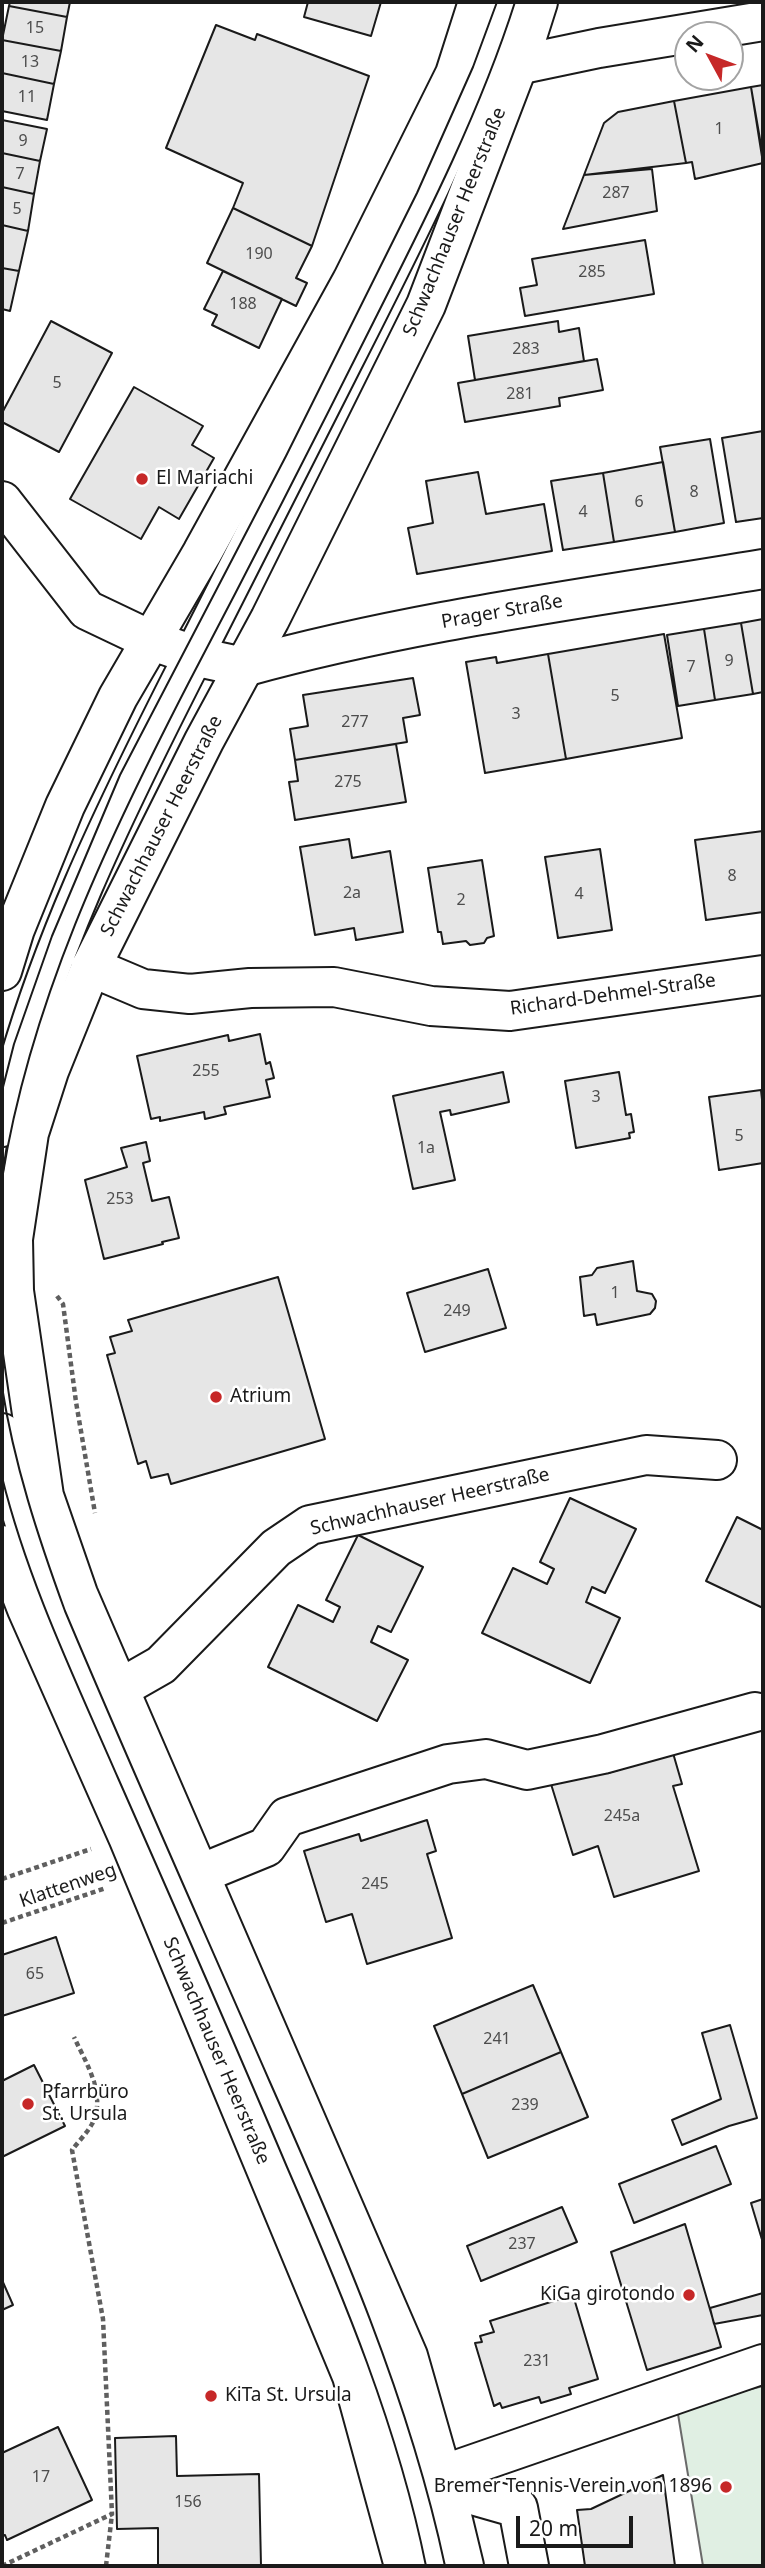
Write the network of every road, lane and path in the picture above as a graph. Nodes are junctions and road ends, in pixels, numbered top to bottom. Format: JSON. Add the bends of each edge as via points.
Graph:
{"nodes":[{"id":1,"x":478,"y":2,"type":"edge"},
{"id":2,"x":506,"y":2,"type":"edge"},
{"id":3,"x":538,"y":2,"type":"edge"},
{"id":4,"x":763,"y":21,"type":"edge"},
{"id":5,"x":518,"y":65,"type":"junction"},
{"id":6,"x":2,"y":501,"type":"edge"},
{"id":7,"x":763,"y":569,"type":"edge"},
{"id":8,"x":150,"y":640,"type":"junction"},
{"id":9,"x":194,"y":656,"type":"junction"},
{"id":10,"x":244,"y":667,"type":"junction"},
{"id":11,"x":91,"y":967,"type":"junction"},
{"id":12,"x":2,"y":971,"type":"edge"},
{"id":13,"x":763,"y":975,"type":"edge"},
{"id":14,"x":2,"y":1127,"type":"edge"},
{"id":15,"x":2,"y":1433,"type":"edge"},
{"id":16,"x":717,"y":1460,"type":"dead end"},
{"id":17,"x":2,"y":1545,"type":"edge"},
{"id":18,"x":119,"y":1689,"type":"junction"},
{"id":19,"x":755,"y":1712,"type":"dead end"},
{"id":20,"x":128,"y":1838,"type":"junction"},
{"id":21,"x":200,"y":1874,"type":"junction"},
{"id":22,"x":143,"y":1875,"type":"junction"},
{"id":23,"x":2,"y":1879,"type":"edge"},
{"id":24,"x":2,"y":1923,"type":"edge"},
{"id":25,"x":74,"y":2037,"type":"dead end"},
{"id":26,"x":763,"y":2364,"type":"edge"},
{"id":27,"x":442,"y":2475,"type":"junction"},
{"id":28,"x":112,"y":2514,"type":"junction"},
{"id":29,"x":2,"y":2566,"type":"edge"},
{"id":30,"x":106,"y":2566,"type":"edge"},
{"id":31,"x":404,"y":2566,"type":"edge"},
{"id":32,"x":435,"y":2566,"type":"edge"},
{"id":33,"x":464,"y":2566,"type":"edge"},
{"id":34,"x":529,"y":2566,"type":"edge"}],
"edges":[{"from":1,"to":8,"type":"main road","via":[[454,74],[352,281]]},
{"from":2,"to":9,"type":"main road","via":[[481,73],[434,177]]},
{"from":3,"to":5,"type":"main road","name":"Schwachhauser Heerstraße"},
{"from":4,"to":5,"type":"main road"},
{"from":5,"to":10,"type":"main road","name":"Schwachhauser Heerstraße","via":[[426,305]]},
{"from":6,"to":8,"type":"main road","via":[[87,610]]},
{"from":7,"to":10,"type":"main road","name":"Prager Straße","via":[[447,621],[324,645]]},
{"from":8,"to":9,"type":"main road"},
{"from":8,"to":12,"type":"main road","via":[[65,806]]},
{"from":9,"to":10,"type":"main road"},
{"from":9,"to":14,"type":"main road","via":[[107,828],[58,946],[13,1079]]},
{"from":10,"to":11,"type":"main road","name":"Schwachhauser Heerstraße"},
{"from":11,"to":13,"type":"main road","name":"Richard-Dehmel-Straße","via":[[144,989],[190,994],[334,987],[431,1006],[510,1011]]},
{"from":11,"to":18,"type":"main road","name":"Schwachhauser Heerstraße","via":[[29,1133],[13,1239],[14,1291],[44,1496],[78,1594]]},
{"from":15,"to":32,"type":"main road","via":[[24,1523],[53,1607],[373,2347],[430,2535]]},
{"from":16,"to":18,"type":"main road","name":"Schwachhauser Heerstraße","via":[[646,1455],[310,1525],[276,1548],[161,1665]]},
{"from":17,"to":20,"type":"main road","name":"Schwachhauser Heerstraße"},
{"from":18,"to":21,"type":"main road","name":"Schwachhauser Heerstraße"},
{"from":19,"to":21,"type":"main road","via":[[603,1755],[527,1770],[486,1759],[448,1764],[288,1817],[266,1847]]},
{"from":20,"to":22,"type":"main road","name":"Schwachhauser Heerstraße"},
{"from":20,"to":23,"type":"path","name":"Klattenweg"},
{"from":21,"to":27,"type":"main road","name":"Schwachhauser Heerstraße","via":[[408,2357]]},
{"from":22,"to":24,"type":"path","name":"Klattenweg"},
{"from":22,"to":31,"type":"main road","name":"Schwachhauser Heerstraße","via":[[352,2376]]},
{"from":25,"to":28,"type":"path","via":[[95,2084],[98,2105],[92,2124],[72,2150],[103,2319]]},
{"from":26,"to":27,"type":"main road"},
{"from":27,"to":33,"type":"main road","name":"Schwachhauser Heerstraße"},
{"from":27,"to":34,"type":"main road","via":[[469,2494],[518,2508]]},
{"from":28,"to":29,"type":"path"},
{"from":28,"to":30,"type":"path"}]}
